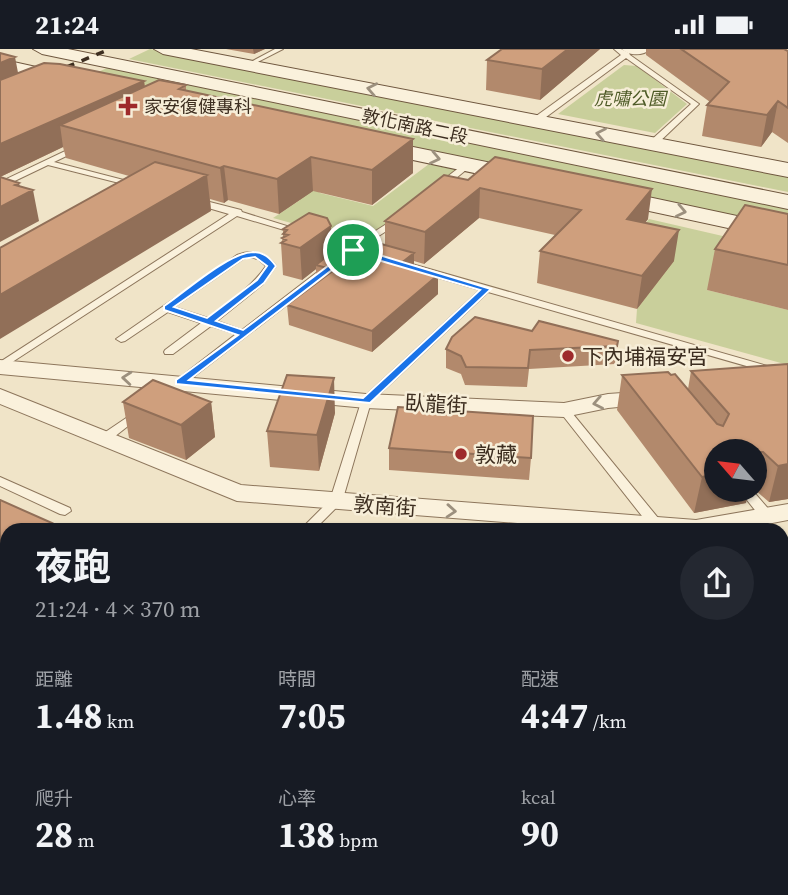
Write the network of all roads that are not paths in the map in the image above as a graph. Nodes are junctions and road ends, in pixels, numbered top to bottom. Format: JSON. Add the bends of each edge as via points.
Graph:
{"nodes":[{"id":1,"x":42,"y":49,"type":"edge"},
{"id":2,"x":124,"y":49,"type":"edge"},
{"id":3,"x":163,"y":49,"type":"edge"},
{"id":4,"x":280,"y":49,"type":"edge"},
{"id":5,"x":617,"y":49,"type":"edge"},
{"id":6,"x":633,"y":51,"type":"edge"},
{"id":7,"x":86,"y":55,"type":"edge"},
{"id":8,"x":0,"y":65,"type":"edge"},
{"id":9,"x":248,"y":65,"type":"junction"},
{"id":10,"x":57,"y":77,"type":"junction"},
{"id":11,"x":30,"y":80,"type":"junction"},
{"id":12,"x":0,"y":85,"type":"edge"},
{"id":13,"x":94,"y":85,"type":"edge"},
{"id":14,"x":535,"y":121,"type":"junction"},
{"id":15,"x":352,"y":141,"type":"edge"},
{"id":16,"x":89,"y":142,"type":"edge"},
{"id":17,"x":652,"y":144,"type":"junction"},
{"id":18,"x":47,"y":162,"type":"junction"},
{"id":19,"x":468,"y":165,"type":"junction"},
{"id":20,"x":788,"y":170,"type":"edge"},
{"id":21,"x":544,"y":181,"type":"edge"},
{"id":22,"x":0,"y":185,"type":"edge"},
{"id":23,"x":585,"y":190,"type":"edge"},
{"id":24,"x":130,"y":194,"type":"edge"},
{"id":25,"x":429,"y":195,"type":"edge"},
{"id":26,"x":178,"y":197,"type":"edge"},
{"id":27,"x":788,"y":202,"type":"edge"},
{"id":28,"x":411,"y":210,"type":"edge"},
{"id":29,"x":238,"y":212,"type":"junction"},
{"id":30,"x":788,"y":234,"type":"edge"},
{"id":31,"x":353,"y":250,"type":"junction"},
{"id":32,"x":379,"y":257,"type":"edge"},
{"id":33,"x":393,"y":261,"type":"edge"},
{"id":34,"x":486,"y":289,"type":"junction"},
{"id":35,"x":167,"y":308,"type":"junction"},
{"id":36,"x":209,"y":322,"type":"junction"},
{"id":37,"x":245,"y":334,"type":"junction"},
{"id":38,"x":121,"y":339,"type":"dead end"},
{"id":39,"x":169,"y":352,"type":"dead end"},
{"id":40,"x":0,"y":367,"type":"edge"},
{"id":41,"x":788,"y":375,"type":"edge"},
{"id":42,"x":180,"y":382,"type":"junction"},
{"id":43,"x":788,"y":388,"type":"edge"},
{"id":44,"x":761,"y":390,"type":"edge"},
{"id":45,"x":0,"y":396,"type":"edge"},
{"id":46,"x":668,"y":397,"type":"edge"},
{"id":47,"x":158,"y":398,"type":"edge"},
{"id":48,"x":366,"y":401,"type":"junction"},
{"id":49,"x":147,"y":406,"type":"edge"},
{"id":50,"x":564,"y":410,"type":"junction"},
{"id":51,"x":105,"y":438,"type":"junction"},
{"id":52,"x":0,"y":481,"type":"edge"},
{"id":53,"x":336,"y":502,"type":"junction"},
{"id":54,"x":761,"y":502,"type":"edge"},
{"id":55,"x":65,"y":511,"type":"dead end"},
{"id":56,"x":777,"y":514,"type":"edge"},
{"id":57,"x":314,"y":523,"type":"edge"},
{"id":58,"x":606,"y":523,"type":"edge"},
{"id":59,"x":655,"y":523,"type":"edge"},
{"id":60,"x":728,"y":523,"type":"edge"}],
"edges":[{"from":1,"to":7,"type":"main road","name":"敦化南路二段"},
{"from":2,"to":7,"type":"main road"},
{"from":3,"to":9,"type":"main road","name":"敦化南路二段"},
{"from":4,"to":9,"type":"lane"},
{"from":5,"to":6,"type":"lane"},
{"from":6,"to":14,"type":"lane"},
{"from":6,"to":17,"type":"lane","via":[[695,104]]},
{"from":7,"to":10,"type":"main road"},
{"from":7,"to":11,"type":"main road"},
{"from":7,"to":27,"type":"main road","name":"敦化南路二段"},
{"from":8,"to":11,"type":"main road"},
{"from":14,"to":9,"type":"main road","name":"敦化南路二段","one_way":true},
{"from":10,"to":11,"type":"main road"},
{"from":10,"to":13,"type":"main road"},
{"from":11,"to":12,"type":"main road"},
{"from":17,"to":14,"type":"main road","name":"敦化南路二段","one_way":true},
{"from":15,"to":19,"type":"main road","name":"敦化南路二段","one_way":true},
{"from":16,"to":18,"type":"lane"},
{"from":17,"to":20,"type":"main road","name":"敦化南路二段"},
{"from":18,"to":22,"type":"lane"},
{"from":18,"to":24,"type":"lane","via":[[142,187]]},
{"from":19,"to":21,"type":"main road","name":"敦化南路二段"},
{"from":19,"to":25,"type":"lane"},
{"from":23,"to":30,"type":"main road","one_way":true},
{"from":26,"to":29,"type":"lane"},
{"from":28,"to":31,"type":"lane"},
{"from":29,"to":31,"type":"lane"},
{"from":29,"to":40,"type":"lane"},
{"from":31,"to":32,"type":"lane"},
{"from":31,"to":37,"type":"lane"},
{"from":33,"to":34,"type":"lane"},
{"from":34,"to":41,"type":"lane"},
{"from":34,"to":48,"type":"lane"},
{"from":35,"to":36,"type":"lane"},
{"from":35,"to":36,"type":"lane","via":[[246,254],[266,258],[271,266],[260,282]]},
{"from":35,"to":38,"type":"lane"},
{"from":36,"to":37,"type":"lane"},
{"from":36,"to":39,"type":"lane"},
{"from":37,"to":42,"type":"lane"},
{"from":42,"to":40,"type":"street","name":"臥龍街","one_way":true},
{"from":42,"to":47,"type":"lane"},
{"from":42,"to":48,"type":"street","name":"臥龍街"},
{"from":43,"to":44,"type":"street"},
{"from":45,"to":51,"type":"street","name":"敦南街"},
{"from":46,"to":50,"type":"street","name":"臥龍街","one_way":true},
{"from":48,"to":50,"type":"street","name":"臥龍街"},
{"from":48,"to":53,"type":"lane"},
{"from":49,"to":51,"type":"lane"},
{"from":50,"to":59,"type":"lane"},
{"from":51,"to":53,"type":"street","name":"敦南街","via":[[237,493]]},
{"from":52,"to":55,"type":"lane"},
{"from":53,"to":57,"type":"lane"},
{"from":53,"to":58,"type":"street","name":"敦南街","one_way":true},
{"from":54,"to":56,"type":"lane"},
{"from":56,"to":60,"type":"street","name":"敦南街"}]}
